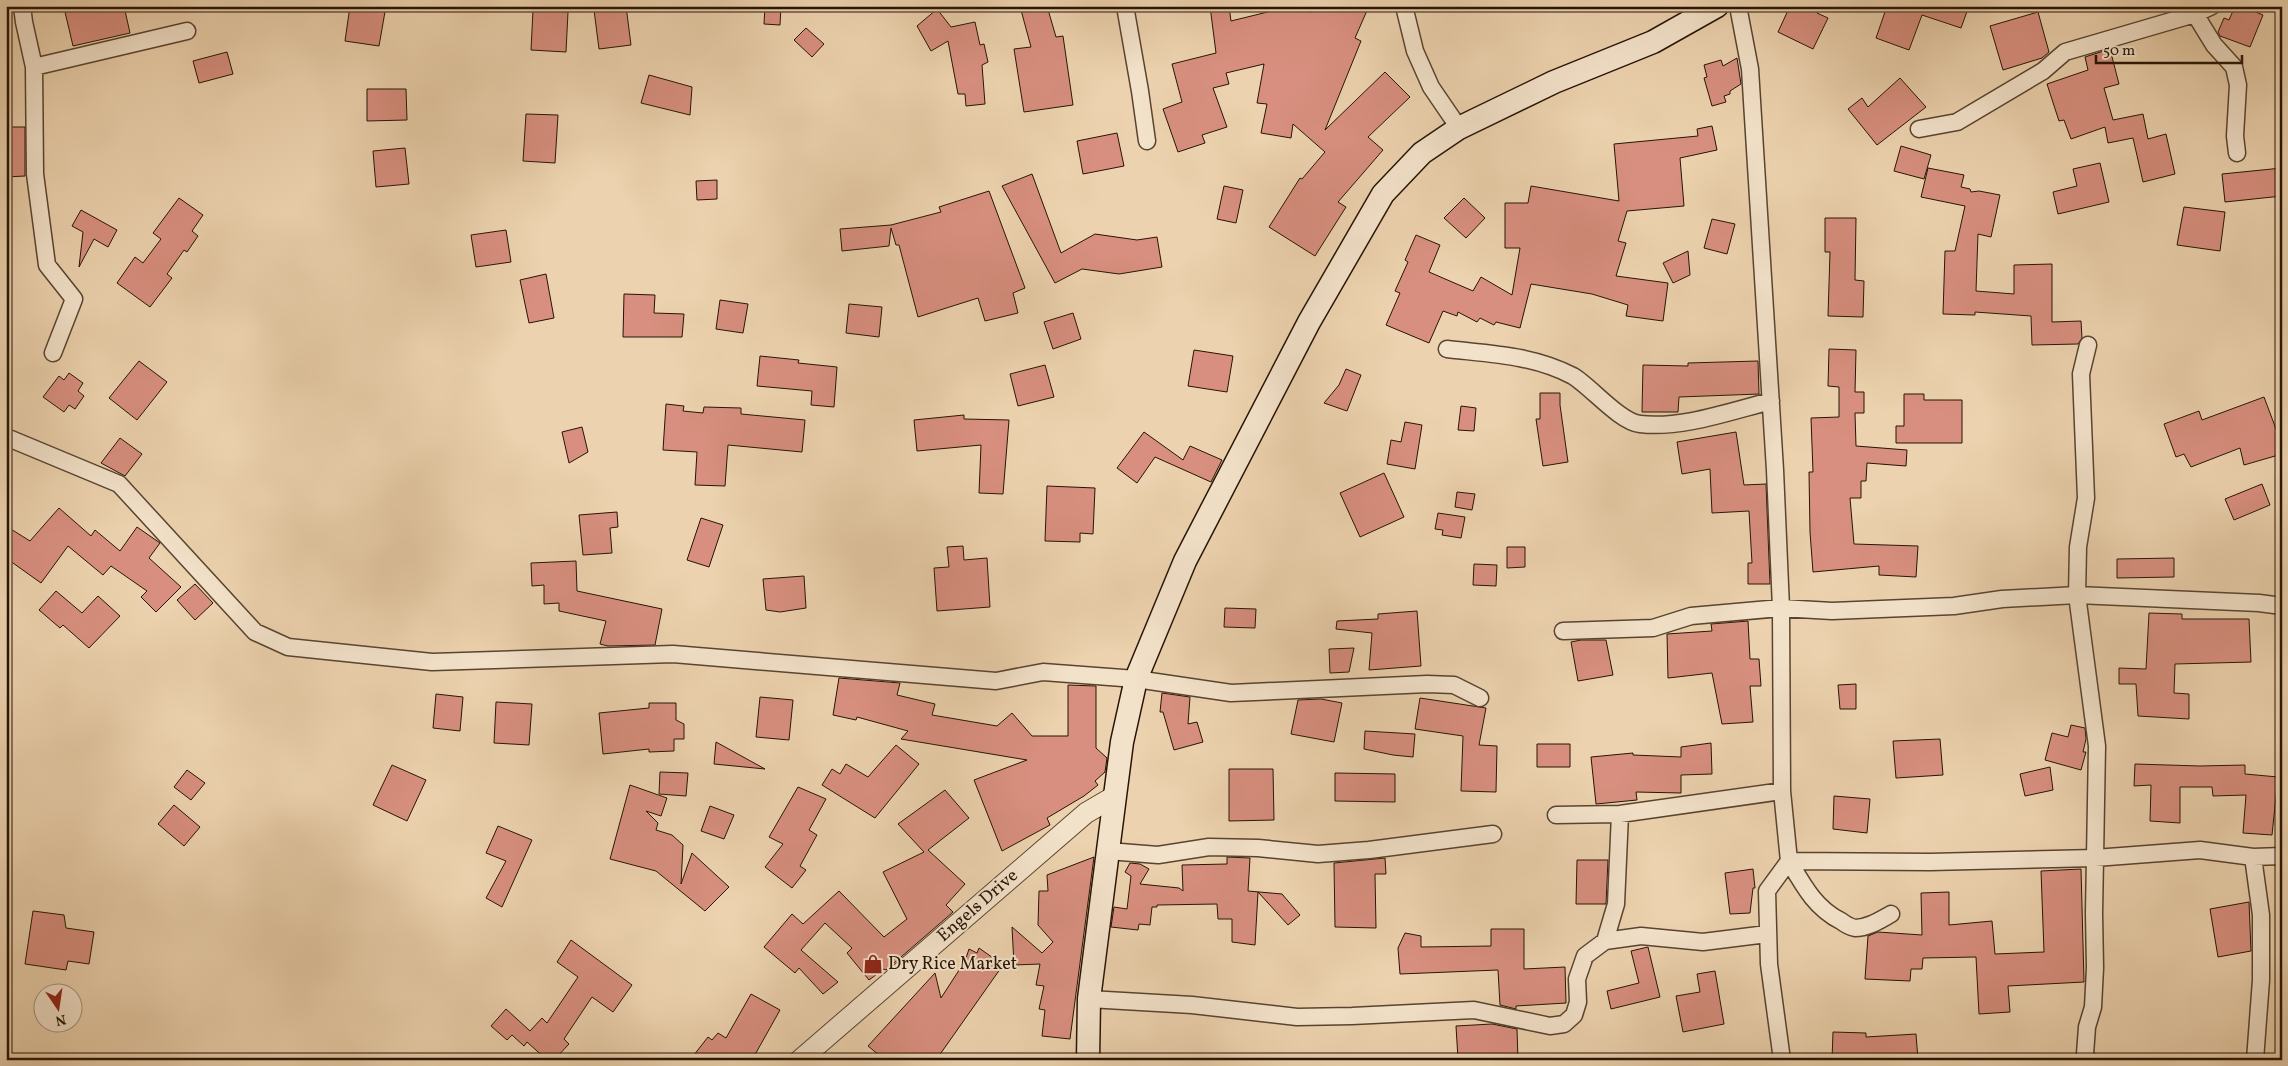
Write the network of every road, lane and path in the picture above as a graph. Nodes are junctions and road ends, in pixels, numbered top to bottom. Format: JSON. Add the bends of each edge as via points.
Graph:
{"nodes":[{"id":1,"x":22,"y":6,"type":"edge"},
{"id":2,"x":1125,"y":6,"type":"edge"},
{"id":3,"x":1404,"y":6,"type":"edge"},
{"id":4,"x":1717,"y":6,"type":"edge"},
{"id":5,"x":1738,"y":6,"type":"edge"},
{"id":6,"x":2212,"y":6,"type":"edge"},
{"id":7,"x":2195,"y":14,"type":"junction"},
{"id":8,"x":187,"y":31,"type":"dead end"},
{"id":9,"x":34,"y":67,"type":"junction"},
{"id":10,"x":1459,"y":128,"type":"junction"},
{"id":11,"x":1919,"y":129,"type":"dead end"},
{"id":12,"x":1146,"y":141,"type":"dead end"},
{"id":13,"x":2237,"y":152,"type":"dead end"},
{"id":14,"x":2088,"y":345,"type":"dead end"},
{"id":15,"x":1447,"y":349,"type":"dead end"},
{"id":16,"x":53,"y":353,"type":"dead end"},
{"id":17,"x":1771,"y":401,"type":"junction"},
{"id":18,"x":6,"y":437,"type":"edge"},
{"id":19,"x":2077,"y":596,"type":"junction"},
{"id":20,"x":2282,"y":606,"type":"edge"},
{"id":21,"x":1781,"y":608,"type":"junction"},
{"id":22,"x":1563,"y":631,"type":"dead end"},
{"id":23,"x":1136,"y":679,"type":"junction"},
{"id":24,"x":1480,"y":698,"type":"dead end"},
{"id":25,"x":1782,"y":791,"type":"junction"},
{"id":26,"x":1115,"y":796,"type":"junction"},
{"id":27,"x":1620,"y":814,"type":"junction"},
{"id":28,"x":1556,"y":815,"type":"dead end"},
{"id":29,"x":1493,"y":834,"type":"dead end"},
{"id":30,"x":1108,"y":851,"type":"junction"},
{"id":31,"x":2282,"y":856,"type":"edge"},
{"id":32,"x":2253,"y":857,"type":"junction"},
{"id":33,"x":2095,"y":858,"type":"junction"},
{"id":34,"x":1789,"y":861,"type":"junction"},
{"id":35,"x":1891,"y":914,"type":"dead end"},
{"id":36,"x":1767,"y":934,"type":"junction"},
{"id":37,"x":1605,"y":941,"type":"junction"},
{"id":38,"x":1089,"y":999,"type":"junction"},
{"id":39,"x":800,"y":1060,"type":"edge"},
{"id":40,"x":1088,"y":1060,"type":"edge"},
{"id":41,"x":1782,"y":1060,"type":"edge"},
{"id":42,"x":2088,"y":1060,"type":"edge"},
{"id":43,"x":2255,"y":1060,"type":"edge"}],
"edges":[{"from":1,"to":9,"type":"street"},
{"from":2,"to":12,"type":"street"},
{"from":3,"to":10,"type":"street","via":[[1415,51],[1431,87]]},
{"from":4,"to":10,"type":"main road","via":[[1654,42],[1554,82]]},
{"from":5,"to":17,"type":"street","via":[[1750,69]]},
{"from":6,"to":7,"type":"street"},
{"from":7,"to":11,"type":"street","via":[[2065,52],[2044,71],[1957,122]]},
{"from":7,"to":13,"type":"street","via":[[2214,45],[2234,67],[2238,85]]},
{"from":8,"to":9,"type":"street"},
{"from":9,"to":16,"type":"street","via":[[35,174],[47,266],[74,299]]},
{"from":10,"to":23,"type":"main road","via":[[1422,153],[1378,202],[1309,322],[1185,561]]},
{"from":14,"to":19,"type":"street","via":[[2081,374],[2086,498],[2078,546]]},
{"from":15,"to":17,"type":"street","via":[[1526,358],[1574,376],[1608,406],[1638,424],[1674,424]]},
{"from":17,"to":21,"type":"street"},
{"from":18,"to":23,"type":"street","via":[[119,484],[255,632],[288,647],[432,662],[673,654],[996,681],[1043,672]]},
{"from":19,"to":20,"type":"street"},
{"from":19,"to":21,"type":"street","via":[[1841,611]]},
{"from":19,"to":33,"type":"street","via":[[2097,746]]},
{"from":21,"to":22,"type":"street","via":[[1691,616],[1653,628]]},
{"from":21,"to":25,"type":"street"},
{"from":23,"to":24,"type":"street","via":[[1231,693],[1454,685]]},
{"from":23,"to":26,"type":"main road","via":[[1122,742]]},
{"from":25,"to":27,"type":"street"},
{"from":25,"to":34,"type":"street"},
{"from":26,"to":30,"type":"main road"},
{"from":26,"to":39,"type":"street","name":"Engels Drive","via":[[1079,819]]},
{"from":27,"to":28,"type":"street"},
{"from":27,"to":37,"type":"street","via":[[1616,904]]},
{"from":29,"to":30,"type":"street","via":[[1318,854],[1209,847],[1158,855]]},
{"from":30,"to":38,"type":"main road"},
{"from":31,"to":32,"type":"street"},
{"from":32,"to":33,"type":"street","via":[[2200,850]]},
{"from":32,"to":43,"type":"street","via":[[2261,915],[2261,980]]},
{"from":33,"to":34,"type":"street"},
{"from":33,"to":42,"type":"street","via":[[2093,1007],[2087,1027],[2085,1054]]},
{"from":34,"to":35,"type":"street","via":[[1804,889],[1818,905],[1854,928],[1871,925]]},
{"from":34,"to":36,"type":"street","via":[[1767,891]]},
{"from":36,"to":37,"type":"street","via":[[1703,942],[1641,936]]},
{"from":36,"to":41,"type":"street"},
{"from":37,"to":38,"type":"street","via":[[1585,956],[1577,978],[1578,1002],[1574,1015],[1564,1024],[1550,1026],[1474,1010],[1297,1017],[1192,1005]]},
{"from":38,"to":40,"type":"main road"}]}
